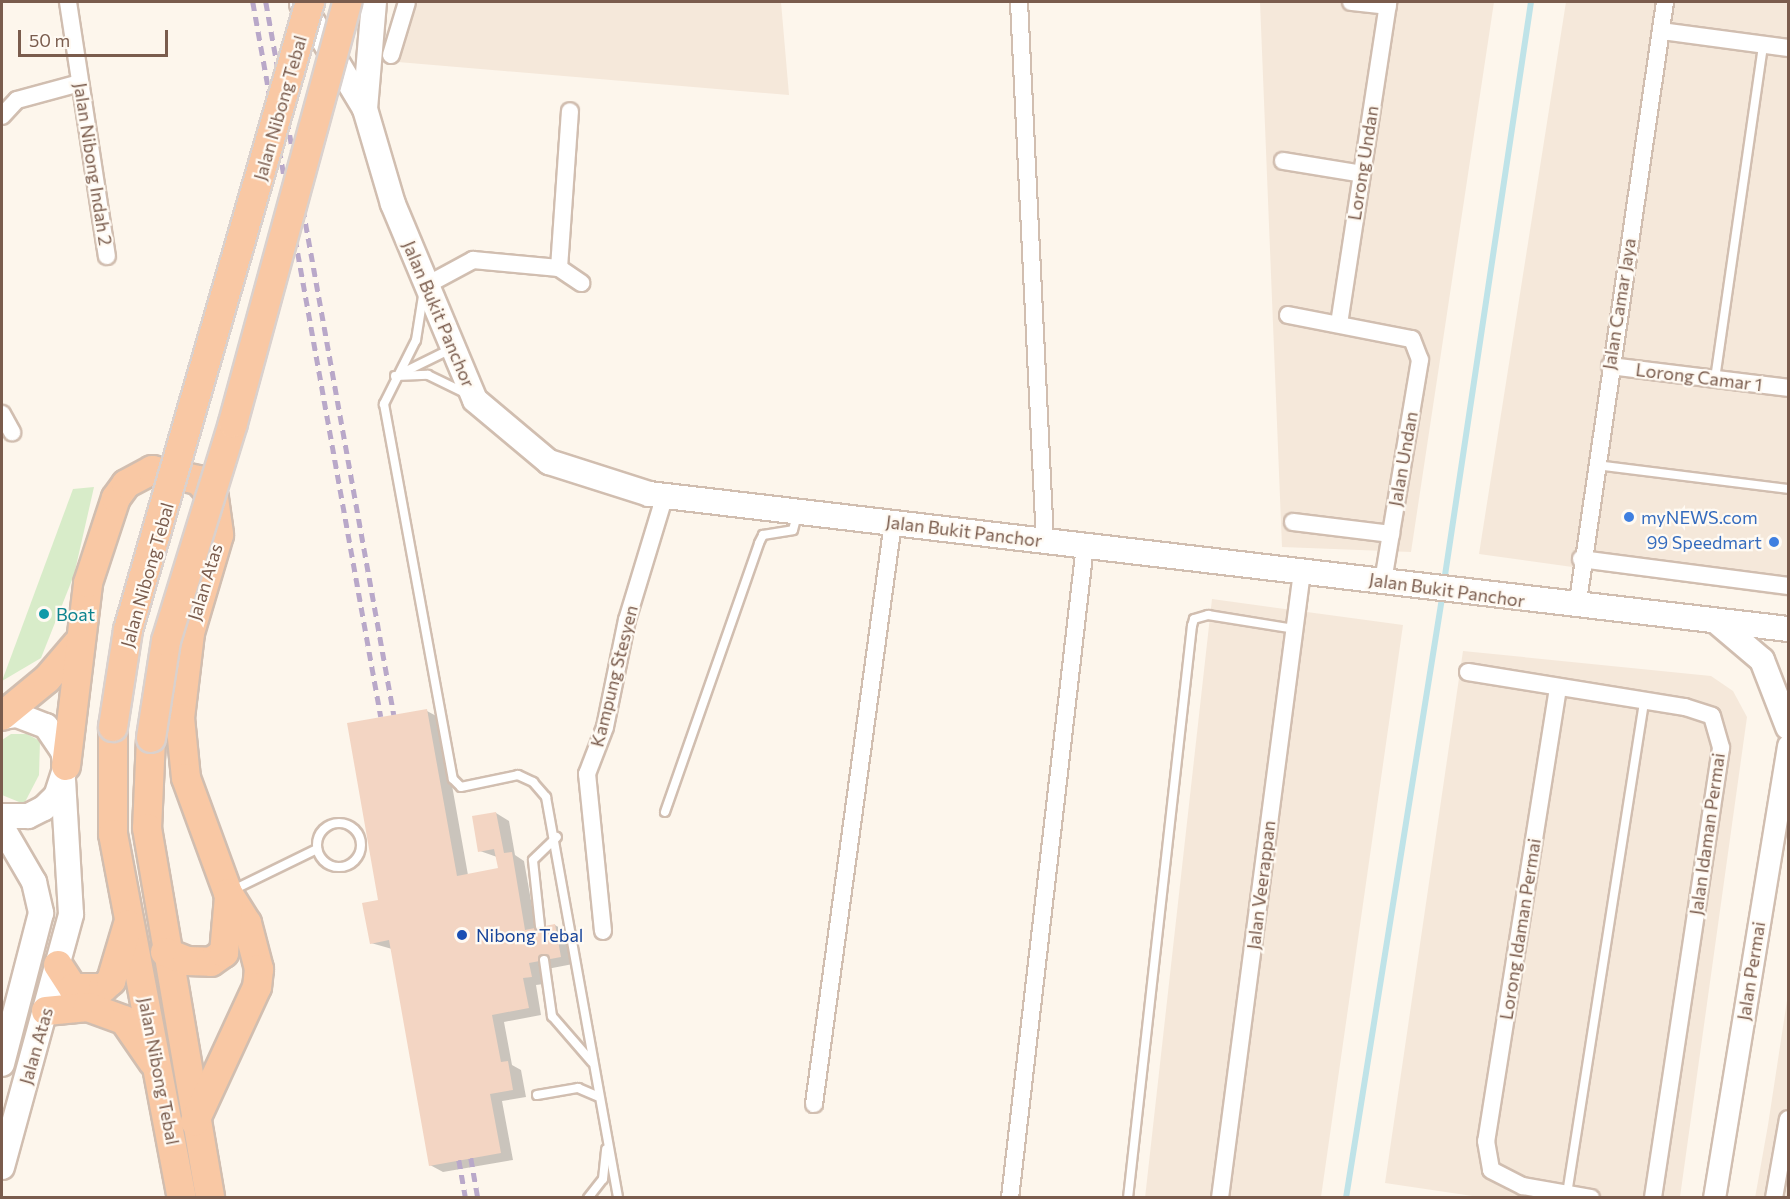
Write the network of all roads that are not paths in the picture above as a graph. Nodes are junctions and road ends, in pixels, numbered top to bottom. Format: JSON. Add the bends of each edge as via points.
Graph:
{"nodes":[{"id":1,"x":68,"y":2,"type":"edge"},
{"id":2,"x":407,"y":2,"type":"edge"},
{"id":3,"x":1019,"y":2,"type":"edge"},
{"id":4,"x":1351,"y":2,"type":"edge"},
{"id":5,"x":1665,"y":2,"type":"edge"},
{"id":6,"x":1388,"y":4,"type":"edge"},
{"id":7,"x":363,"y":5,"type":"edge"},
{"id":8,"x":306,"y":7,"type":"edge"},
{"id":9,"x":1661,"y":31,"type":"junction"},
{"id":10,"x":1763,"y":45,"type":"junction"},
{"id":11,"x":1788,"y":48,"type":"edge"},
{"id":12,"x":391,"y":55,"type":"dead end"},
{"id":13,"x":80,"y":84,"type":"junction"},
{"id":14,"x":365,"y":109,"type":"junction"},
{"id":15,"x":570,"y":111,"type":"dead end"},
{"id":16,"x":2,"y":116,"type":"edge"},
{"id":17,"x":1283,"y":161,"type":"dead end"},
{"id":18,"x":1362,"y":174,"type":"junction"},
{"id":19,"x":107,"y":256,"type":"dead end"},
{"id":20,"x":559,"y":268,"type":"junction"},
{"id":21,"x":581,"y":283,"type":"dead end"},
{"id":22,"x":425,"y":286,"type":"junction"},
{"id":23,"x":1288,"y":315,"type":"dead end"},
{"id":24,"x":1339,"y":324,"type":"junction"},
{"id":25,"x":451,"y":349,"type":"junction"},
{"id":26,"x":1610,"y":366,"type":"junction"},
{"id":27,"x":395,"y":376,"type":"junction"},
{"id":28,"x":1715,"y":379,"type":"junction"},
{"id":29,"x":1788,"y":388,"type":"edge"},
{"id":30,"x":475,"y":400,"type":"junction"},
{"id":31,"x":2,"y":414,"type":"edge"},
{"id":32,"x":12,"y":432,"type":"dead end"},
{"id":33,"x":1595,"y":464,"type":"junction"},
{"id":34,"x":1788,"y":489,"type":"edge"},
{"id":35,"x":665,"y":495,"type":"junction"},
{"id":36,"x":797,"y":512,"type":"junction"},
{"id":37,"x":1293,"y":522,"type":"dead end"},
{"id":38,"x":893,"y":523,"type":"junction"},
{"id":39,"x":1391,"y":534,"type":"junction"},
{"id":40,"x":1045,"y":541,"type":"junction"},
{"id":41,"x":1085,"y":546,"type":"junction"},
{"id":42,"x":1581,"y":559,"type":"junction"},
{"id":43,"x":1302,"y":572,"type":"junction"},
{"id":44,"x":1383,"y":580,"type":"junction"},
{"id":45,"x":1788,"y":586,"type":"edge"},
{"id":46,"x":1577,"y":608,"type":"junction"},
{"id":47,"x":1716,"y":621,"type":"junction"},
{"id":48,"x":1788,"y":628,"type":"edge"},
{"id":49,"x":1294,"y":629,"type":"junction"},
{"id":50,"x":76,"y":644,"type":"junction"},
{"id":51,"x":1468,"y":672,"type":"dead end"},
{"id":52,"x":1558,"y":688,"type":"junction"},
{"id":53,"x":1644,"y":700,"type":"junction"},
{"id":54,"x":2,"y":717,"type":"edge"},
{"id":55,"x":1788,"y":727,"type":"edge"},
{"id":56,"x":1788,"y":745,"type":"edge"},
{"id":57,"x":65,"y":773,"type":"junction"},
{"id":58,"x":665,"y":812,"type":"dead end"},
{"id":59,"x":2,"y":816,"type":"edge"},
{"id":60,"x":2,"y":827,"type":"edge"},
{"id":61,"x":557,"y":837,"type":"junction"},
{"id":62,"x":317,"y":849,"type":"junction"},
{"id":63,"x":228,"y":892,"type":"junction"},
{"id":64,"x":129,"y":921,"type":"junction"},
{"id":65,"x":540,"y":926,"type":"dead end"},
{"id":66,"x":603,"y":931,"type":"dead end"},
{"id":67,"x":165,"y":952,"type":"junction"},
{"id":68,"x":544,"y":960,"type":"dead end"},
{"id":69,"x":58,"y":965,"type":"junction"},
{"id":70,"x":46,"y":1011,"type":"junction"},
{"id":71,"x":593,"y":1062,"type":"junction"},
{"id":72,"x":2,"y":1064,"type":"edge"},
{"id":73,"x":164,"y":1082,"type":"junction"},
{"id":74,"x":537,"y":1095,"type":"dead end"},
{"id":75,"x":597,"y":1096,"type":"junction"},
{"id":76,"x":813,"y":1104,"type":"dead end"},
{"id":77,"x":1788,"y":1119,"type":"edge"},
{"id":78,"x":195,"y":1121,"type":"junction"},
{"id":79,"x":607,"y":1140,"type":"junction"},
{"id":80,"x":1785,"y":1166,"type":"edge"},
{"id":81,"x":2,"y":1167,"type":"edge"},
{"id":82,"x":1567,"y":1194,"type":"junction"},
{"id":83,"x":182,"y":1197,"type":"edge"},
{"id":84,"x":210,"y":1197,"type":"edge"},
{"id":85,"x":588,"y":1197,"type":"edge"},
{"id":86,"x":618,"y":1197,"type":"edge"},
{"id":87,"x":1010,"y":1197,"type":"edge"},
{"id":88,"x":1128,"y":1197,"type":"edge"},
{"id":89,"x":1220,"y":1197,"type":"edge"},
{"id":90,"x":1591,"y":1197,"type":"edge"},
{"id":91,"x":1653,"y":1197,"type":"edge"},
{"id":92,"x":1714,"y":1197,"type":"edge"},
{"id":93,"x":1774,"y":1197,"type":"edge"}],
"edges":[{"from":1,"to":13,"type":"street","name":"Jalan Nibong Indah 2"},
{"from":2,"to":12,"type":"street"},
{"from":3,"to":40,"type":"street"},
{"from":4,"to":6,"type":"street"},
{"from":5,"to":9,"type":"street","name":"Jalan Camar Jaya"},
{"from":6,"to":18,"type":"street","name":"Lorong Undan"},
{"from":7,"to":8,"type":"main road","via":[[340,24]]},
{"from":7,"to":14,"type":"main road","via":[[371,82]]},
{"from":7,"to":67,"type":"highway","name":"Jalan Nibong Tebal","bridge":true,"via":[[166,641],[152,738],[147,828]]},
{"from":8,"to":14,"type":"main road","name":"Jalan Bukit Panchor"},
{"from":8,"to":64,"type":"highway","name":"Jalan Nibong Tebal","bridge":true,"via":[[128,630],[113,727],[113,834]]},
{"from":9,"to":10,"type":"street"},
{"from":9,"to":26,"type":"street","name":"Jalan Camar Jaya"},
{"from":10,"to":11,"type":"street"},
{"from":10,"to":28,"type":"lane"},
{"from":13,"to":16,"type":"street","via":[[17,100]]},
{"from":13,"to":19,"type":"street","name":"Jalan Nibong Indah 2"},
{"from":14,"to":22,"type":"main road","name":"Jalan Bukit Panchor"},
{"from":15,"to":20,"type":"street"},
{"from":17,"to":18,"type":"street"},
{"from":18,"to":24,"type":"street","name":"Lorong Undan"},
{"from":20,"to":21,"type":"street"},
{"from":20,"to":22,"type":"street","via":[[473,260]]},
{"from":22,"to":25,"type":"main road","name":"Jalan Bukit Panchor"},
{"from":22,"to":27,"type":"lane","via":[[416,340]]},
{"from":23,"to":24,"type":"street"},
{"from":24,"to":39,"type":"street","name":"Jalan Undan","via":[[1412,339],[1420,360]]},
{"from":25,"to":27,"type":"lane"},
{"from":25,"to":30,"type":"main road","name":"Jalan Bukit Panchor"},
{"from":26,"to":28,"type":"street","name":"Lorong Camar 1"},
{"from":26,"to":33,"type":"street","name":"Jalan Camar Jaya"},
{"from":27,"to":30,"type":"lane","via":[[428,375]]},
{"from":27,"to":61,"type":"lane","via":[[385,413],[453,779],[461,787],[518,775],[533,782],[546,797]]},
{"from":28,"to":29,"type":"street","name":"Lorong Camar 1"},
{"from":30,"to":35,"type":"main road","name":"Jalan Bukit Panchor","via":[[549,462]]},
{"from":31,"to":32,"type":"street"},
{"from":33,"to":34,"type":"lane"},
{"from":33,"to":42,"type":"street","name":"Jalan Camar Jaya"},
{"from":35,"to":36,"type":"main road","name":"Jalan Bukit Panchor"},
{"from":35,"to":66,"type":"street","name":"Kampung Stesyen","via":[[627,620],[605,727],[586,774]]},
{"from":36,"to":38,"type":"main road","name":"Jalan Bukit Panchor"},
{"from":36,"to":58,"type":"lane","via":[[793,530],[763,535],[759,543]]},
{"from":37,"to":39,"type":"street"},
{"from":38,"to":40,"type":"main road","name":"Jalan Bukit Panchor"},
{"from":38,"to":76,"type":"street"},
{"from":39,"to":44,"type":"street","name":"Jalan Undan"},
{"from":40,"to":41,"type":"main road","name":"Jalan Bukit Panchor"},
{"from":41,"to":43,"type":"main road","name":"Jalan Bukit Panchor"},
{"from":41,"to":87,"type":"street"},
{"from":42,"to":45,"type":"street"},
{"from":42,"to":46,"type":"street","name":"Jalan Camar Jaya"},
{"from":43,"to":44,"type":"main road","name":"Jalan Bukit Panchor"},
{"from":43,"to":49,"type":"street","name":"Jalan Veerappan"},
{"from":44,"to":46,"type":"main road","name":"Jalan Bukit Panchor"},
{"from":46,"to":47,"type":"main road","name":"Jalan Bukit Panchor"},
{"from":47,"to":48,"type":"main road","name":"Jalan Bukit Panchor"},
{"from":47,"to":55,"type":"main road","via":[[1762,660]]},
{"from":49,"to":88,"type":"lane","via":[[1208,615],[1194,619]]},
{"from":49,"to":89,"type":"street","name":"Jalan Veerappan"},
{"from":50,"to":54,"type":"highway","name":"Jalan Atas","via":[[47,679]]},
{"from":50,"to":57,"type":"highway","name":"Jalan Atas"},
{"from":50,"to":63,"type":"highway","name":"Jalan Atas","via":[[88,584],[121,491],[152,470],[198,480],[214,498],[219,535],[190,633],[180,718],[186,778]]},
{"from":51,"to":52,"type":"street","name":"Jalan Idaman Permai"},
{"from":52,"to":53,"type":"street","name":"Jalan Idaman Permai"},
{"from":52,"to":82,"type":"street","name":"Lorong Idaman Permai","via":[[1486,1141],[1491,1170],[1523,1186]]},
{"from":53,"to":82,"type":"lane"},
{"from":53,"to":91,"type":"street","name":"Jalan Idaman Permai","via":[[1712,717],[1721,748]]},
{"from":54,"to":57,"type":"main road","via":[[25,717],[46,726],[63,751]]},
{"from":56,"to":92,"type":"street","name":"Jalan Permai"},
{"from":57,"to":59,"type":"main road","via":[[44,808],[28,816]]},
{"from":57,"to":69,"type":"main road","name":"Jalan Atas","via":[[71,914]]},
{"from":60,"to":72,"type":"main road","name":"Jalan Atas","via":[[34,882],[41,913]]},
{"from":61,"to":65,"type":"lane","via":[[533,860]]},
{"from":61,"to":71,"type":"lane"},
{"from":62,"to":62,"type":"lane","via":[[320,834],[331,824],[353,828],[361,841],[358,856],[346,866],[325,862]]},
{"from":62,"to":63,"type":"lane"},
{"from":63,"to":67,"type":"highway","via":[[232,914],[224,953],[211,962],[188,961]]},
{"from":63,"to":78,"type":"highway","via":[[247,923],[259,969],[257,987]]},
{"from":64,"to":69,"type":"highway","via":[[111,981],[103,988],[73,988]]},
{"from":64,"to":73,"type":"highway","name":"Jalan Nibong Tebal"},
{"from":67,"to":78,"type":"highway","name":"Jalan Nibong Tebal"},
{"from":68,"to":71,"type":"lane","via":[[552,1016]]},
{"from":69,"to":70,"type":"main road","name":"Jalan Atas"},
{"from":70,"to":73,"type":"highway","via":[[88,1007],[124,1020]]},
{"from":70,"to":81,"type":"main road","name":"Jalan Atas"},
{"from":71,"to":75,"type":"lane"},
{"from":73,"to":83,"type":"highway","name":"Jalan Nibong Tebal"},
{"from":74,"to":75,"type":"lane","via":[[578,1089]]},
{"from":75,"to":79,"type":"lane"},
{"from":77,"to":80,"type":"street"},
{"from":78,"to":84,"type":"highway","name":"Jalan Nibong Tebal"},
{"from":79,"to":85,"type":"lane","via":[[603,1179]]},
{"from":79,"to":86,"type":"lane"},
{"from":80,"to":93,"type":"street"},
{"from":82,"to":90,"type":"street"}]}
